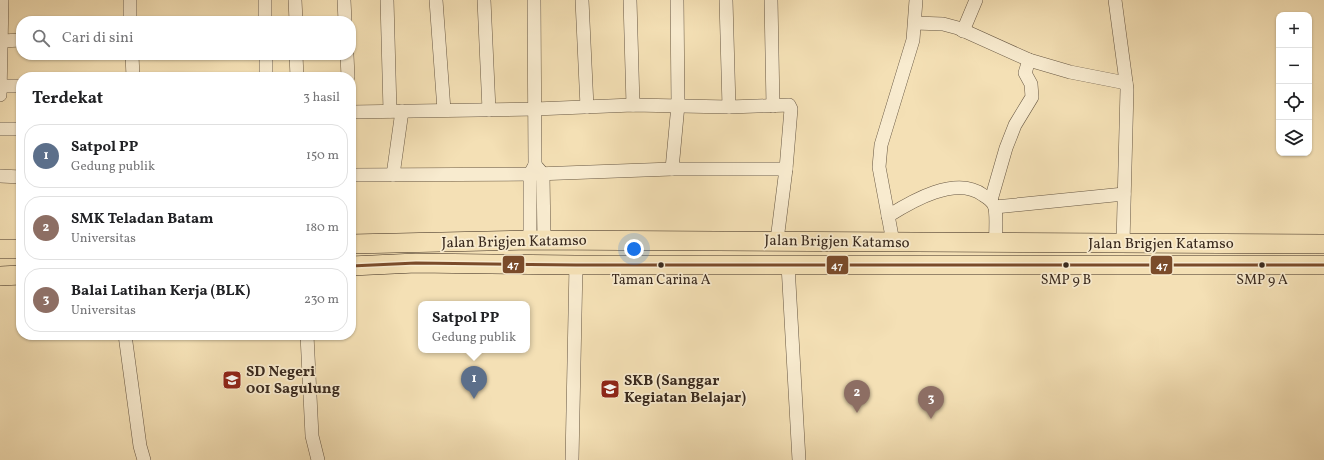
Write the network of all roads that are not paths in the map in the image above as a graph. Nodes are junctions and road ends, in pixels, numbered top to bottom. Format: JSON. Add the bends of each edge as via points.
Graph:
{"nodes":[{"id":1,"x":2,"y":0,"type":"edge"},
{"id":2,"x":130,"y":0,"type":"edge"},
{"id":3,"x":265,"y":0,"type":"edge"},
{"id":4,"x":295,"y":0,"type":"edge"},
{"id":5,"x":344,"y":0,"type":"edge"},
{"id":6,"x":387,"y":0,"type":"edge"},
{"id":7,"x":436,"y":0,"type":"edge"},
{"id":8,"x":484,"y":0,"type":"edge"},
{"id":9,"x":534,"y":0,"type":"edge"},
{"id":10,"x":582,"y":0,"type":"edge"},
{"id":11,"x":630,"y":0,"type":"edge"},
{"id":12,"x":677,"y":0,"type":"edge"},
{"id":13,"x":726,"y":0,"type":"edge"},
{"id":14,"x":771,"y":0,"type":"edge"},
{"id":15,"x":916,"y":0,"type":"edge"},
{"id":16,"x":976,"y":0,"type":"edge"},
{"id":17,"x":1115,"y":0,"type":"edge"},
{"id":18,"x":130,"y":16,"type":"edge"},
{"id":19,"x":265,"y":16,"type":"edge"},
{"id":20,"x":296,"y":16,"type":"edge"},
{"id":21,"x":345,"y":16,"type":"edge"},
{"id":22,"x":915,"y":23,"type":"junction"},
{"id":23,"x":963,"y":30,"type":"junction"},
{"id":24,"x":2,"y":40,"type":"junction"},
{"id":25,"x":16,"y":40,"type":"edge"},
{"id":26,"x":132,"y":60,"type":"edge"},
{"id":27,"x":266,"y":60,"type":"edge"},
{"id":28,"x":296,"y":60,"type":"edge"},
{"id":29,"x":347,"y":60,"type":"edge"},
{"id":30,"x":1029,"y":60,"type":"junction"},
{"id":31,"x":133,"y":72,"type":"edge"},
{"id":32,"x":266,"y":72,"type":"edge"},
{"id":33,"x":297,"y":72,"type":"edge"},
{"id":34,"x":348,"y":72,"type":"edge"},
{"id":35,"x":1126,"y":83,"type":"junction"},
{"id":36,"x":16,"y":87,"type":"edge"},
{"id":37,"x":0,"y":90,"type":"edge"},
{"id":38,"x":633,"y":105,"type":"junction"},
{"id":39,"x":678,"y":105,"type":"junction"},
{"id":40,"x":587,"y":106,"type":"junction"},
{"id":41,"x":729,"y":106,"type":"junction"},
{"id":42,"x":773,"y":106,"type":"junction"},
{"id":43,"x":535,"y":109,"type":"junction"},
{"id":44,"x":444,"y":110,"type":"junction"},
{"id":45,"x":489,"y":110,"type":"junction"},
{"id":46,"x":396,"y":111,"type":"junction"},
{"id":47,"x":356,"y":112,"type":"edge"},
{"id":48,"x":0,"y":129,"type":"edge"},
{"id":49,"x":16,"y":129,"type":"edge"},
{"id":50,"x":672,"y":169,"type":"junction"},
{"id":51,"x":786,"y":169,"type":"junction"},
{"id":52,"x":536,"y":171,"type":"junction"},
{"id":53,"x":356,"y":175,"type":"edge"},
{"id":54,"x":393,"y":175,"type":"junction"},
{"id":55,"x":0,"y":176,"type":"edge"},
{"id":56,"x":16,"y":176,"type":"edge"},
{"id":57,"x":1124,"y":194,"type":"junction"},
{"id":58,"x":993,"y":204,"type":"junction"},
{"id":59,"x":888,"y":216,"type":"junction"},
{"id":60,"x":537,"y":240,"type":"junction"},
{"id":61,"x":777,"y":240,"type":"junction"},
{"id":62,"x":893,"y":242,"type":"junction"},
{"id":63,"x":996,"y":242,"type":"junction"},
{"id":64,"x":1123,"y":243,"type":"junction"},
{"id":65,"x":356,"y":244,"type":"edge"},
{"id":66,"x":1324,"y":244,"type":"edge"},
{"id":67,"x":0,"y":249,"type":"edge"},
{"id":68,"x":16,"y":249,"type":"edge"},
{"id":69,"x":576,"y":265,"type":"junction"},
{"id":70,"x":788,"y":265,"type":"junction"},
{"id":71,"x":356,"y":266,"type":"edge"},
{"id":72,"x":1324,"y":266,"type":"edge"},
{"id":73,"x":16,"y":275,"type":"edge"},
{"id":74,"x":0,"y":276,"type":"edge"},
{"id":75,"x":126,"y":340,"type":"edge"},
{"id":76,"x":307,"y":340,"type":"edge"},
{"id":77,"x":144,"y":460,"type":"edge"},
{"id":78,"x":318,"y":460,"type":"edge"},
{"id":79,"x":572,"y":460,"type":"edge"},
{"id":80,"x":799,"y":460,"type":"edge"}],
"edges":[{"from":1,"to":24,"type":"street"},
{"from":2,"to":18,"type":"street"},
{"from":3,"to":19,"type":"street"},
{"from":4,"to":20,"type":"street"},
{"from":5,"to":21,"type":"street"},
{"from":6,"to":46,"type":"street"},
{"from":7,"to":44,"type":"street"},
{"from":8,"to":45,"type":"street"},
{"from":9,"to":43,"type":"street"},
{"from":10,"to":40,"type":"street"},
{"from":11,"to":38,"type":"street"},
{"from":12,"to":39,"type":"street"},
{"from":13,"to":41,"type":"street"},
{"from":14,"to":42,"type":"street"},
{"from":15,"to":22,"type":"street"},
{"from":16,"to":23,"type":"street"},
{"from":17,"to":35,"type":"street"},
{"from":22,"to":23,"type":"street","via":[[943,24]]},
{"from":22,"to":59,"type":"street","via":[[913,40],[881,145],[879,167]]},
{"from":23,"to":30,"type":"street"},
{"from":24,"to":25,"type":"street"},
{"from":24,"to":37,"type":"street"},
{"from":26,"to":31,"type":"street"},
{"from":27,"to":32,"type":"street"},
{"from":28,"to":33,"type":"street"},
{"from":29,"to":34,"type":"street"},
{"from":30,"to":35,"type":"street","via":[[1070,72]]},
{"from":30,"to":58,"type":"street","via":[[1025,72],[1031,84],[1032,97],[1015,125],[1006,148]]},
{"from":35,"to":57,"type":"street"},
{"from":36,"to":37,"type":"street"},
{"from":38,"to":39,"type":"street"},
{"from":38,"to":40,"type":"street"},
{"from":39,"to":41,"type":"street"},
{"from":39,"to":50,"type":"street"},
{"from":40,"to":43,"type":"street"},
{"from":41,"to":42,"type":"street"},
{"from":42,"to":51,"type":"street","via":[[791,107]]},
{"from":43,"to":45,"type":"street"},
{"from":43,"to":52,"type":"street"},
{"from":44,"to":45,"type":"street"},
{"from":44,"to":46,"type":"street"},
{"from":46,"to":47,"type":"street"},
{"from":46,"to":54,"type":"street"},
{"from":48,"to":49,"type":"street"},
{"from":50,"to":51,"type":"street"},
{"from":50,"to":52,"type":"street"},
{"from":51,"to":61,"type":"street"},
{"from":52,"to":54,"type":"street"},
{"from":52,"to":60,"type":"street"},
{"from":53,"to":54,"type":"street"},
{"from":55,"to":56,"type":"street"},
{"from":57,"to":58,"type":"street"},
{"from":57,"to":64,"type":"street"},
{"from":58,"to":59,"type":"street","via":[[977,191],[961,187],[912,201]]},
{"from":58,"to":63,"type":"street"},
{"from":59,"to":62,"type":"street"},
{"from":60,"to":61,"type":"highway","name":"Jalan Brigjen Katamso"},
{"from":60,"to":65,"type":"highway","name":"Jalan Brigjen Katamso"},
{"from":61,"to":62,"type":"highway","name":"Jalan Brigjen Katamso"},
{"from":62,"to":63,"type":"highway","name":"Jalan Brigjen Katamso"},
{"from":63,"to":64,"type":"highway","name":"Jalan Brigjen Katamso"},
{"from":64,"to":66,"type":"highway","name":"Jalan Brigjen Katamso"},
{"from":67,"to":68,"type":"highway"},
{"from":69,"to":70,"type":"highway","name":"Jalan Brigjen Katamso"},
{"from":69,"to":71,"type":"highway","name":"Jalan Brigjen Katamso","via":[[416,263]]},
{"from":69,"to":79,"type":"street"},
{"from":70,"to":72,"type":"highway","name":"Jalan Brigjen Katamso"},
{"from":70,"to":80,"type":"street"},
{"from":73,"to":74,"type":"highway"},
{"from":75,"to":77,"type":"street"},
{"from":76,"to":78,"type":"street","via":[[312,436]]}]}
